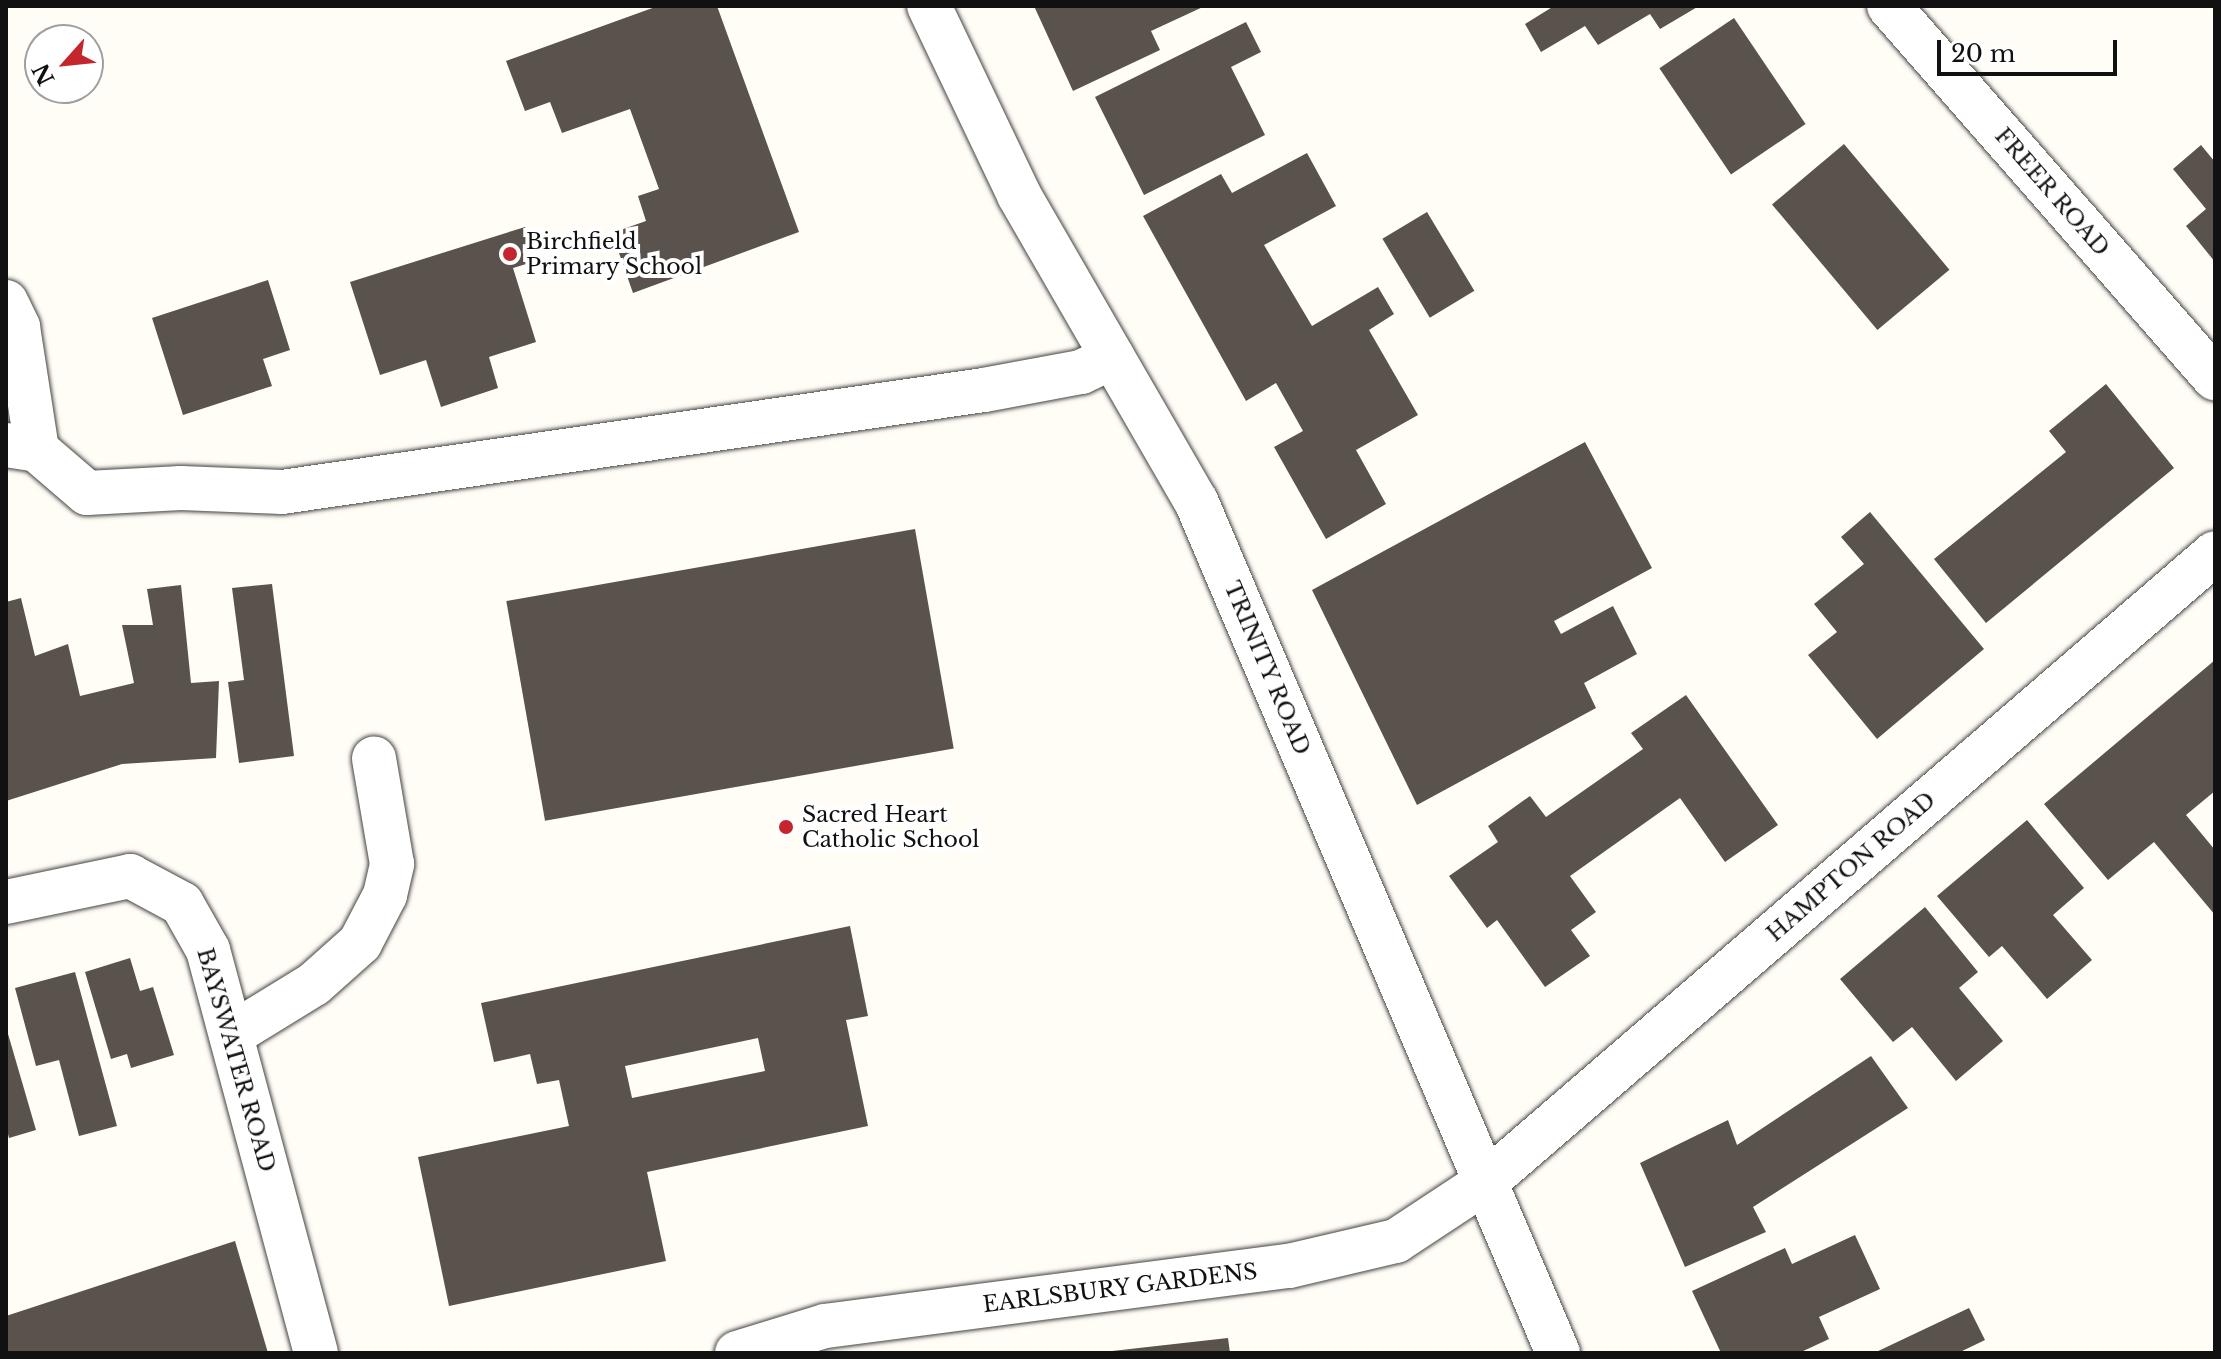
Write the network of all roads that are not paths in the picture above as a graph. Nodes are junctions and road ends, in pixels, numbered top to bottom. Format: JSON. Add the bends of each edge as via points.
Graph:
{"nodes":[{"id":1,"x":929,"y":6,"type":"edge"},
{"id":2,"x":1889,"y":6,"type":"edge"},
{"id":3,"x":6,"y":302,"type":"edge"},
{"id":4,"x":1113,"y":357,"type":"junction"},
{"id":5,"x":2215,"y":379,"type":"edge"},
{"id":6,"x":22,"y":448,"type":"edge"},
{"id":7,"x":2215,"y":553,"type":"edge"},
{"id":8,"x":374,"y":759,"type":"dead end"},
{"id":9,"x":6,"y":902,"type":"edge"},
{"id":10,"x":231,"y":1035,"type":"junction"},
{"id":11,"x":1487,"y":1181,"type":"junction"},
{"id":12,"x":316,"y":1353,"type":"edge"},
{"id":13,"x":737,"y":1353,"type":"edge"},
{"id":14,"x":1558,"y":1353,"type":"edge"}],
"edges":[{"from":1,"to":4,"type":"street","name":"TRINITY ROAD","via":[[1019,195]]},
{"from":2,"to":5,"type":"street","name":"FREER ROAD"},
{"from":3,"to":6,"type":"street","via":[[18,327]]},
{"from":4,"to":6,"type":"street","via":[[1081,372],[984,390],[282,492],[181,488],[87,493]]},
{"from":4,"to":11,"type":"street","name":"TRINITY ROAD","via":[[1196,501]]},
{"from":7,"to":11,"type":"street","name":"HAMPTON ROAD"},
{"from":8,"to":10,"type":"street","via":[[392,864],[379,907],[360,943],[314,984]]},
{"from":9,"to":10,"type":"street","name":"BAYSWATER ROAD","via":[[130,876],[182,904],[208,950]]},
{"from":10,"to":12,"type":"street","name":"BAYSWATER ROAD"},
{"from":11,"to":13,"type":"street","name":"EARLSBURY GARDENS","via":[[1396,1241],[1289,1266],[825,1326]]},
{"from":11,"to":14,"type":"street","name":"TRINITY ROAD"}]}
